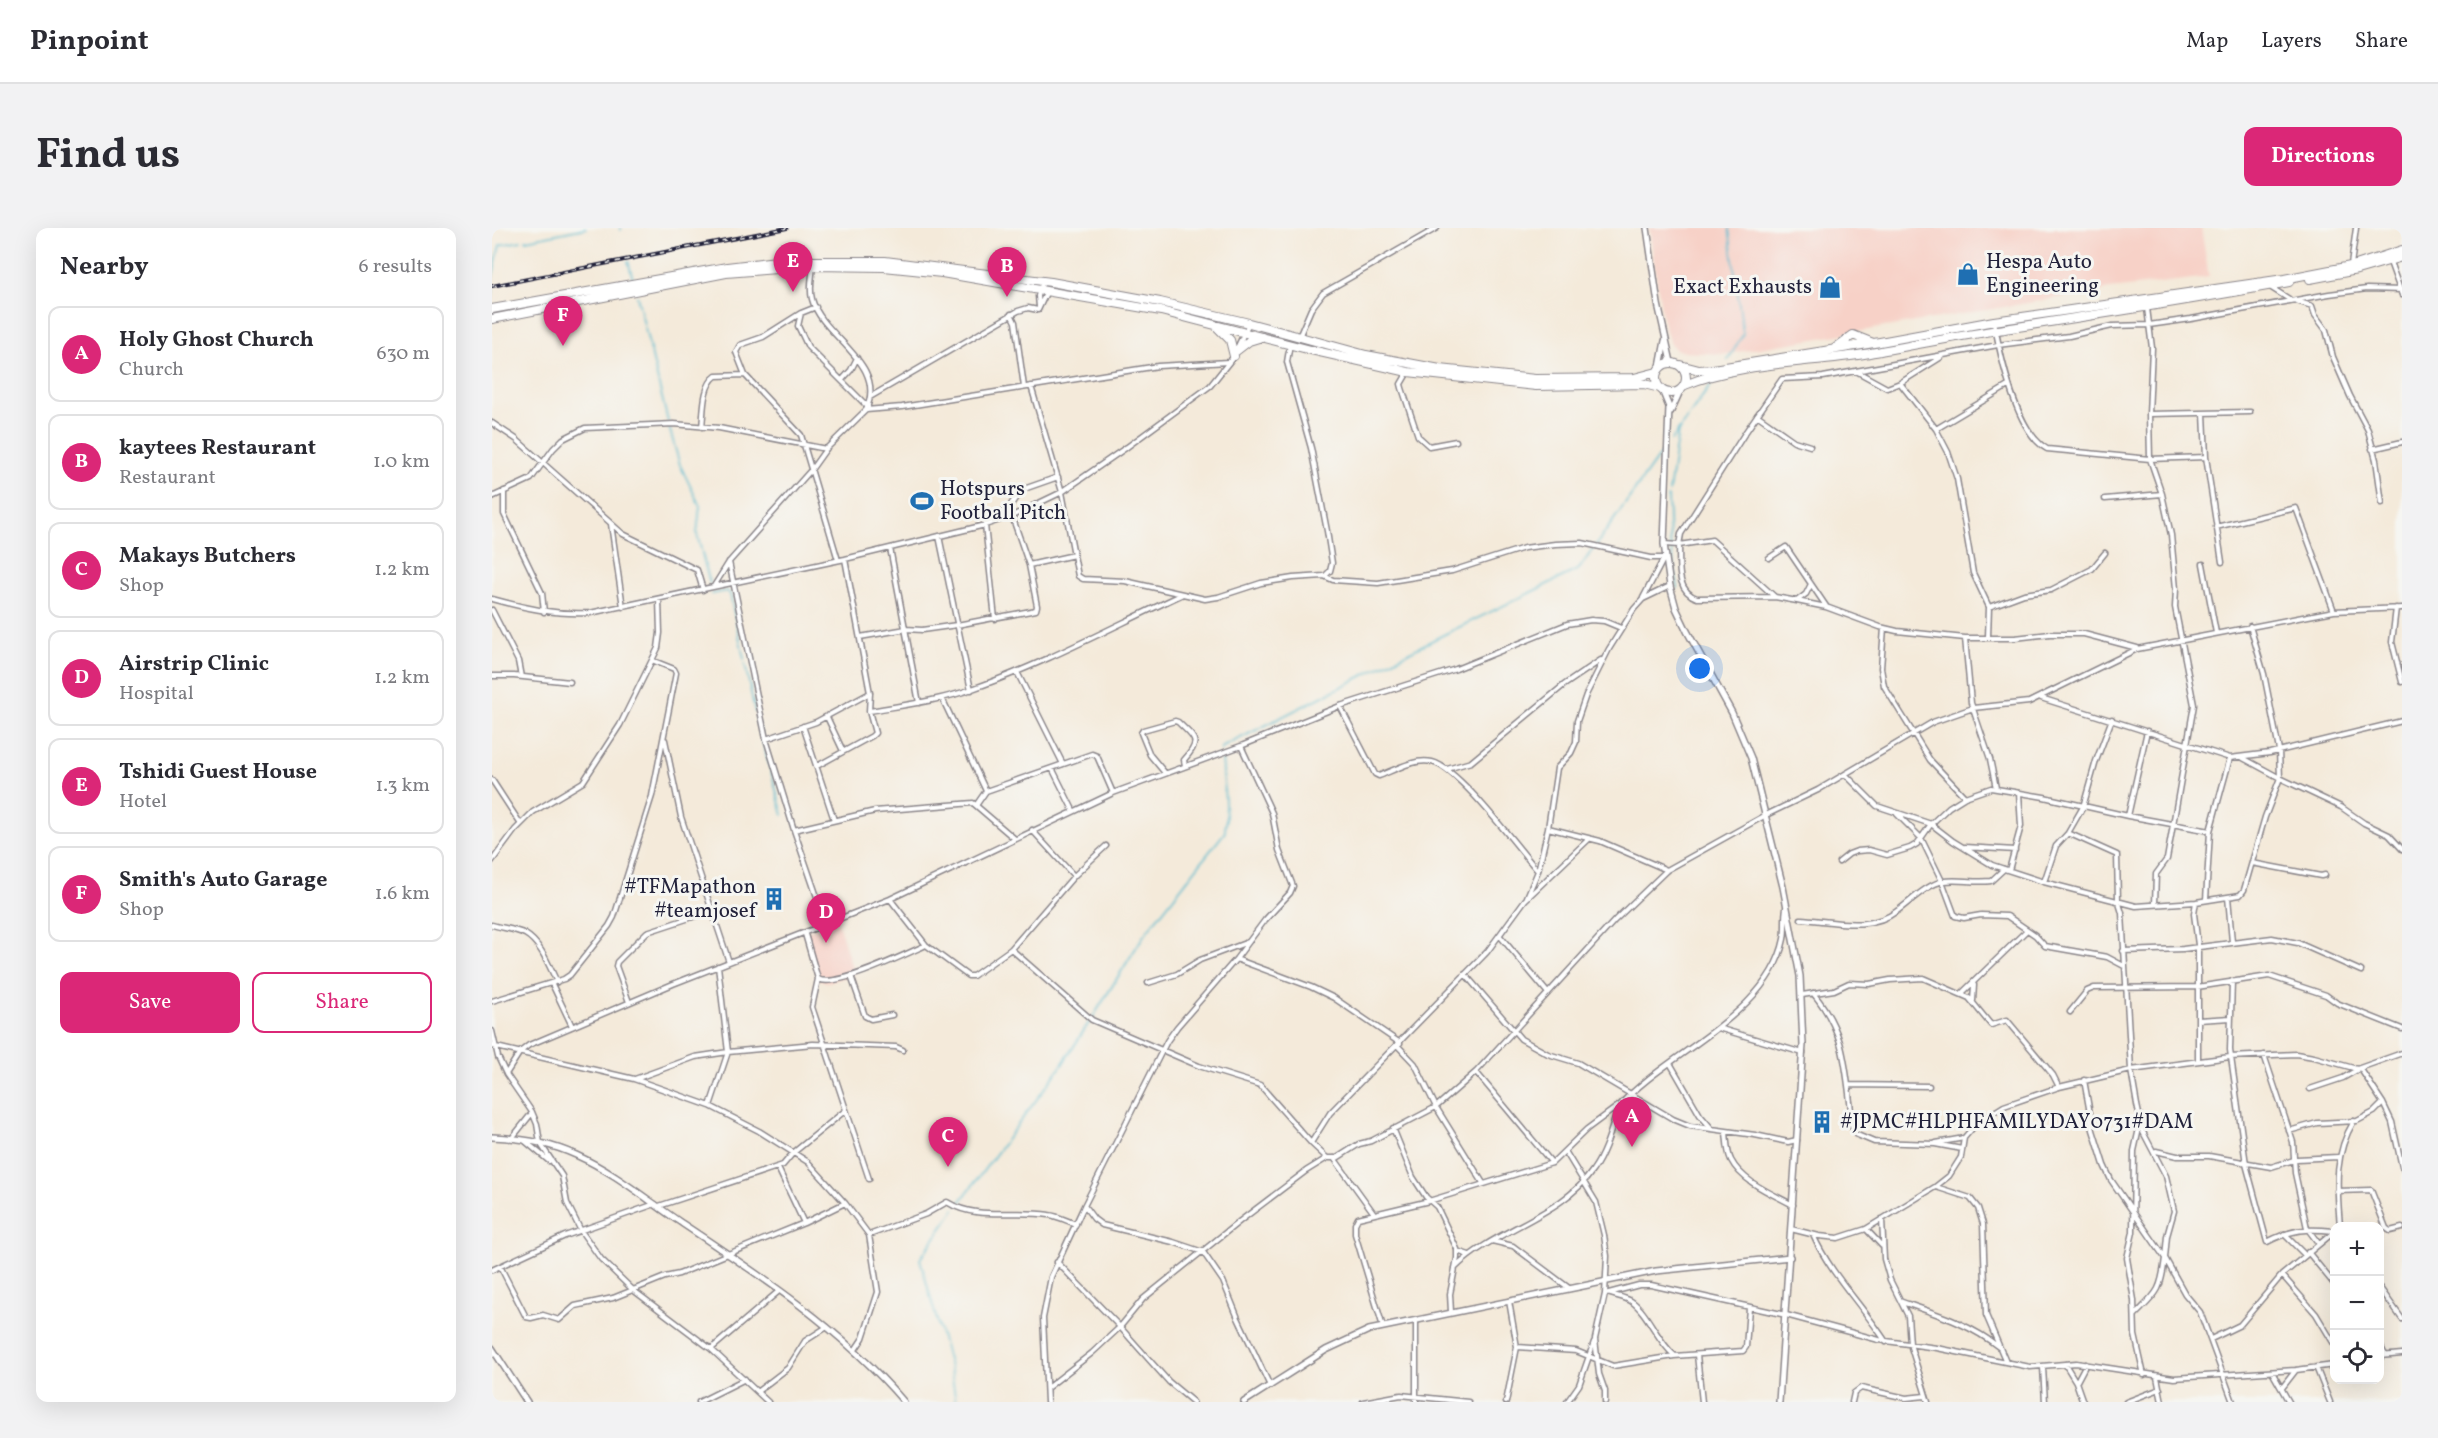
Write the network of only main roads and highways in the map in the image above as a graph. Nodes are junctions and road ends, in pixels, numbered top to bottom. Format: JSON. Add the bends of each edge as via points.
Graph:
{"nodes":[{"id":1,"x":2402,"y":250,"type":"edge"},
{"id":2,"x":2402,"y":257,"type":"edge"},
{"id":3,"x":2389,"y":258,"type":"junction"},
{"id":4,"x":1045,"y":285,"type":"junction"},
{"id":5,"x":492,"y":309,"type":"edge"},
{"id":6,"x":492,"y":319,"type":"edge"},
{"id":7,"x":1211,"y":322,"type":"junction"},
{"id":8,"x":1270,"y":338,"type":"junction"},
{"id":9,"x":1680,"y":365,"type":"junction"},
{"id":10,"x":1658,"y":370,"type":"junction"},
{"id":11,"x":1682,"y":388,"type":"junction"},
{"id":12,"x":1661,"y":389,"type":"junction"}],
"edges":[{"from":1,"to":3,"type":"highway"},
{"from":2,"to":3,"type":"highway"},
{"from":3,"to":9,"type":"highway","via":[[2284,279],[1994,321],[1713,369]]},
{"from":3,"to":11,"type":"highway","via":[[2357,270],[2270,287],[1735,372]]},
{"from":4,"to":5,"type":"highway","via":[[885,261],[777,261]]},
{"from":4,"to":6,"type":"highway","via":[[908,269],[813,266],[726,273]]},
{"from":4,"to":7,"type":"highway"},
{"from":4,"to":10,"type":"highway","via":[[1160,302],[1407,364],[1535,379],[1607,379],[1644,376]]},
{"from":7,"to":8,"type":"highway"},
{"from":7,"to":8,"type":"highway","via":[[1226,334],[1233,356],[1253,339]]},
{"from":8,"to":12,"type":"highway","via":[[1408,372],[1536,386],[1644,384]]},
{"from":9,"to":10,"type":"highway","via":[[1671,362]]},
{"from":9,"to":11,"type":"highway","via":[[1686,374]]},
{"from":10,"to":12,"type":"highway","via":[[1656,381]]},
{"from":11,"to":12,"type":"highway","via":[[1671,393]]}]}
